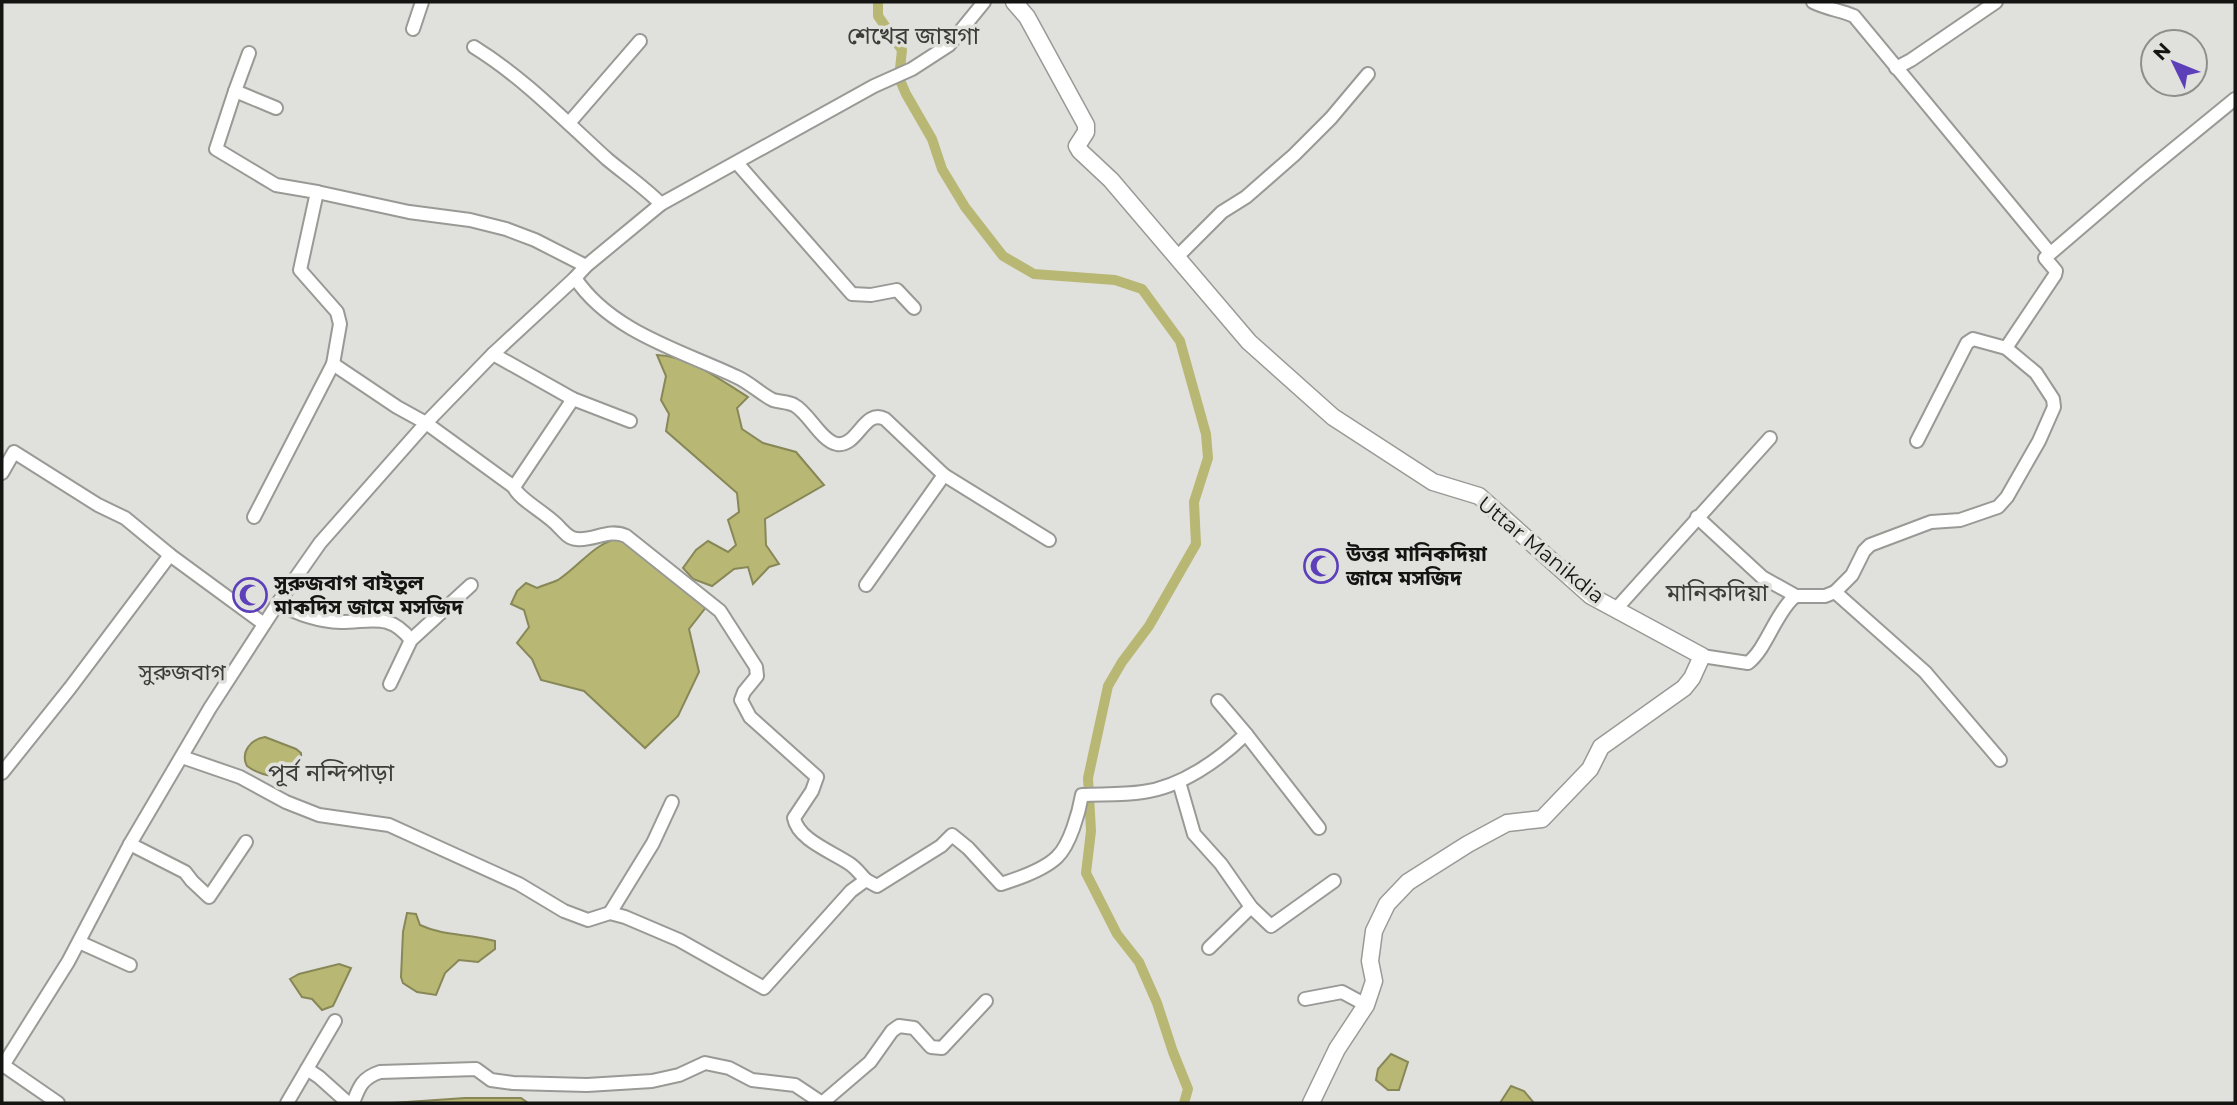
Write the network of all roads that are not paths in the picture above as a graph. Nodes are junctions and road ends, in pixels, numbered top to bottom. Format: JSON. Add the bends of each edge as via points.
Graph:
{"nodes":[{"id":1,"x":422,"y":2,"type":"edge"},
{"id":2,"x":984,"y":2,"type":"edge"},
{"id":3,"x":1014,"y":2,"type":"edge"},
{"id":4,"x":1814,"y":2,"type":"edge"},
{"id":5,"x":1996,"y":2,"type":"edge"},
{"id":6,"x":413,"y":29,"type":"dead end"},
{"id":7,"x":640,"y":41,"type":"dead end"},
{"id":8,"x":474,"y":47,"type":"dead end"},
{"id":9,"x":249,"y":53,"type":"dead end"},
{"id":10,"x":1896,"y":68,"type":"junction"},
{"id":11,"x":1368,"y":75,"type":"dead end"},
{"id":12,"x":235,"y":91,"type":"junction"},
{"id":13,"x":2235,"y":99,"type":"edge"},
{"id":14,"x":276,"y":108,"type":"dead end"},
{"id":15,"x":569,"y":123,"type":"junction"},
{"id":16,"x":737,"y":163,"type":"junction"},
{"id":17,"x":317,"y":192,"type":"junction"},
{"id":18,"x":661,"y":204,"type":"junction"},
{"id":19,"x":2050,"y":253,"type":"junction"},
{"id":20,"x":1177,"y":258,"type":"junction"},
{"id":21,"x":586,"y":266,"type":"junction"},
{"id":22,"x":575,"y":278,"type":"junction"},
{"id":23,"x":914,"y":308,"type":"dead end"},
{"id":24,"x":2006,"y":348,"type":"junction"},
{"id":25,"x":493,"y":354,"type":"junction"},
{"id":26,"x":333,"y":364,"type":"junction"},
{"id":27,"x":573,"y":399,"type":"junction"},
{"id":28,"x":630,"y":421,"type":"dead end"},
{"id":29,"x":426,"y":424,"type":"junction"},
{"id":30,"x":1770,"y":438,"type":"dead end"},
{"id":31,"x":1917,"y":441,"type":"dead end"},
{"id":32,"x":2,"y":473,"type":"edge"},
{"id":33,"x":944,"y":475,"type":"junction"},
{"id":34,"x":514,"y":487,"type":"junction"},
{"id":35,"x":254,"y":517,"type":"dead end"},
{"id":36,"x":1698,"y":517,"type":"junction"},
{"id":37,"x":1049,"y":540,"type":"dead end"},
{"id":38,"x":170,"y":555,"type":"junction"},
{"id":39,"x":471,"y":585,"type":"dead end"},
{"id":40,"x":866,"y":585,"type":"dead end"},
{"id":41,"x":1835,"y":592,"type":"junction"},
{"id":42,"x":1796,"y":596,"type":"junction"},
{"id":43,"x":278,"y":603,"type":"junction"},
{"id":44,"x":1616,"y":609,"type":"junction"},
{"id":45,"x":264,"y":624,"type":"junction"},
{"id":46,"x":411,"y":639,"type":"junction"},
{"id":47,"x":1702,"y":656,"type":"junction"},
{"id":48,"x":390,"y":684,"type":"dead end"},
{"id":49,"x":1218,"y":701,"type":"dead end"},
{"id":50,"x":1246,"y":734,"type":"junction"},
{"id":51,"x":182,"y":757,"type":"junction"},
{"id":52,"x":2000,"y":761,"type":"dead end"},
{"id":53,"x":2,"y":773,"type":"edge"},
{"id":54,"x":1179,"y":782,"type":"junction"},
{"id":55,"x":672,"y":802,"type":"dead end"},
{"id":56,"x":1319,"y":828,"type":"dead end"},
{"id":57,"x":246,"y":842,"type":"dead end"},
{"id":58,"x":130,"y":844,"type":"junction"},
{"id":59,"x":866,"y":880,"type":"junction"},
{"id":60,"x":1334,"y":881,"type":"dead end"},
{"id":61,"x":1251,"y":907,"type":"junction"},
{"id":62,"x":610,"y":913,"type":"junction"},
{"id":63,"x":79,"y":942,"type":"junction"},
{"id":64,"x":1209,"y":948,"type":"dead end"},
{"id":65,"x":130,"y":965,"type":"dead end"},
{"id":66,"x":1305,"y":999,"type":"dead end"},
{"id":67,"x":986,"y":1000,"type":"dead end"},
{"id":68,"x":1366,"y":1005,"type":"junction"},
{"id":69,"x":335,"y":1021,"type":"dead end"},
{"id":70,"x":2,"y":1066,"type":"edge"},
{"id":71,"x":307,"y":1069,"type":"junction"},
{"id":72,"x":58,"y":1103,"type":"edge"},
{"id":73,"x":287,"y":1103,"type":"edge"},
{"id":74,"x":351,"y":1103,"type":"edge"},
{"id":75,"x":822,"y":1103,"type":"edge"},
{"id":76,"x":1311,"y":1103,"type":"edge"}],
"edges":[{"from":1,"to":6,"type":"street"},
{"from":2,"to":16,"type":"street","via":[[949,45]]},
{"from":3,"to":20,"type":"main road","name":"Uttar Manikdia","via":[[1027,17],[1086,125],[1077,146],[1080,151]]},
{"from":4,"to":10,"type":"street","via":[[1854,16]]},
{"from":5,"to":10,"type":"street"},
{"from":7,"to":15,"type":"street"},
{"from":8,"to":15,"type":"street","via":[[519,78]]},
{"from":9,"to":12,"type":"street"},
{"from":10,"to":19,"type":"street"},
{"from":11,"to":20,"type":"street","via":[[1294,155],[1222,212]]},
{"from":12,"to":14,"type":"street"},
{"from":12,"to":17,"type":"street","via":[[216,149],[276,186]]},
{"from":13,"to":19,"type":"street"},
{"from":15,"to":18,"type":"street"},
{"from":16,"to":18,"type":"street"},
{"from":16,"to":23,"type":"street","via":[[852,294],[897,290]]},
{"from":17,"to":21,"type":"street","via":[[506,229]]},
{"from":17,"to":26,"type":"street","via":[[300,270],[337,312],[340,324]]},
{"from":18,"to":21,"type":"street"},
{"from":19,"to":24,"type":"street","via":[[2045,258],[2055,275]]},
{"from":20,"to":44,"type":"main road","name":"Uttar Manikdia","via":[[1249,342],[1333,417],[1433,482],[1479,496],[1591,596]]},
{"from":21,"to":22,"type":"street"},
{"from":22,"to":25,"type":"street"},
{"from":22,"to":33,"type":"street","via":[[597,303],[643,336],[739,377],[772,399],[797,406],[836,444],[844,443],[879,416]]},
{"from":24,"to":31,"type":"street","via":[[1973,339],[1966,343]]},
{"from":24,"to":41,"type":"street","via":[[2036,373],[2054,407],[2007,497],[1998,507],[1960,520],[1931,522],[1870,545]]},
{"from":25,"to":27,"type":"street"},
{"from":25,"to":29,"type":"street"},
{"from":26,"to":29,"type":"street"},
{"from":26,"to":35,"type":"street"},
{"from":27,"to":28,"type":"street"},
{"from":27,"to":34,"type":"street"},
{"from":29,"to":34,"type":"street"},
{"from":29,"to":43,"type":"street","via":[[320,543]]},
{"from":30,"to":36,"type":"street"},
{"from":32,"to":38,"type":"street","via":[[14,452],[125,518]]},
{"from":33,"to":37,"type":"street"},
{"from":33,"to":40,"type":"street"},
{"from":34,"to":59,"type":"street","via":[[570,537],[611,532],[626,536],[720,611],[756,667],[757,676],[741,700],[750,717],[817,777],[794,818],[796,826]]},
{"from":36,"to":42,"type":"street","via":[[1762,576]]},
{"from":36,"to":44,"type":"street"},
{"from":38,"to":45,"type":"street"},
{"from":38,"to":53,"type":"street"},
{"from":39,"to":46,"type":"street"},
{"from":41,"to":42,"type":"street"},
{"from":41,"to":52,"type":"street","via":[[1925,671]]},
{"from":42,"to":47,"type":"street","via":[[1783,608],[1751,661]]},
{"from":43,"to":45,"type":"street"},
{"from":43,"to":46,"type":"street","via":[[326,620],[392,622]]},
{"from":44,"to":47,"type":"main road","name":"Uttar Manikdia"},
{"from":45,"to":51,"type":"street"},
{"from":46,"to":48,"type":"street"},
{"from":47,"to":68,"type":"main road","via":[[1684,688],[1601,747],[1590,769],[1542,818],[1507,822],[1408,882],[1387,904],[1374,931],[1370,961],[1374,981]]},
{"from":49,"to":50,"type":"street"},
{"from":50,"to":54,"type":"street"},
{"from":50,"to":56,"type":"street"},
{"from":51,"to":58,"type":"street"},
{"from":51,"to":62,"type":"street","via":[[240,777],[319,815],[388,825],[588,920]]},
{"from":54,"to":59,"type":"street","via":[[1144,792],[1082,795],[1071,833],[1057,857],[1001,884],[952,835],[877,886]]},
{"from":54,"to":61,"type":"street","via":[[1194,834]]},
{"from":55,"to":62,"type":"street"},
{"from":57,"to":58,"type":"street","via":[[209,897],[185,872]]},
{"from":58,"to":63,"type":"street"},
{"from":59,"to":62,"type":"street","via":[[764,988],[679,940]]},
{"from":60,"to":61,"type":"street","via":[[1271,926]]},
{"from":61,"to":64,"type":"street"},
{"from":63,"to":65,"type":"street"},
{"from":63,"to":70,"type":"street"},
{"from":66,"to":68,"type":"street","via":[[1342,992]]},
{"from":67,"to":75,"type":"street","via":[[942,1048],[931,1047],[914,1028],[900,1026],[892,1031],[870,1062]]},
{"from":68,"to":76,"type":"main road","via":[[1337,1049]]},
{"from":69,"to":71,"type":"street"},
{"from":70,"to":72,"type":"street"},
{"from":71,"to":73,"type":"street"},
{"from":71,"to":74,"type":"street"},
{"from":74,"to":75,"type":"street","via":[[360,1084],[380,1072],[476,1069],[491,1080],[587,1085],[679,1076],[705,1063],[752,1080],[794,1085]]}]}
